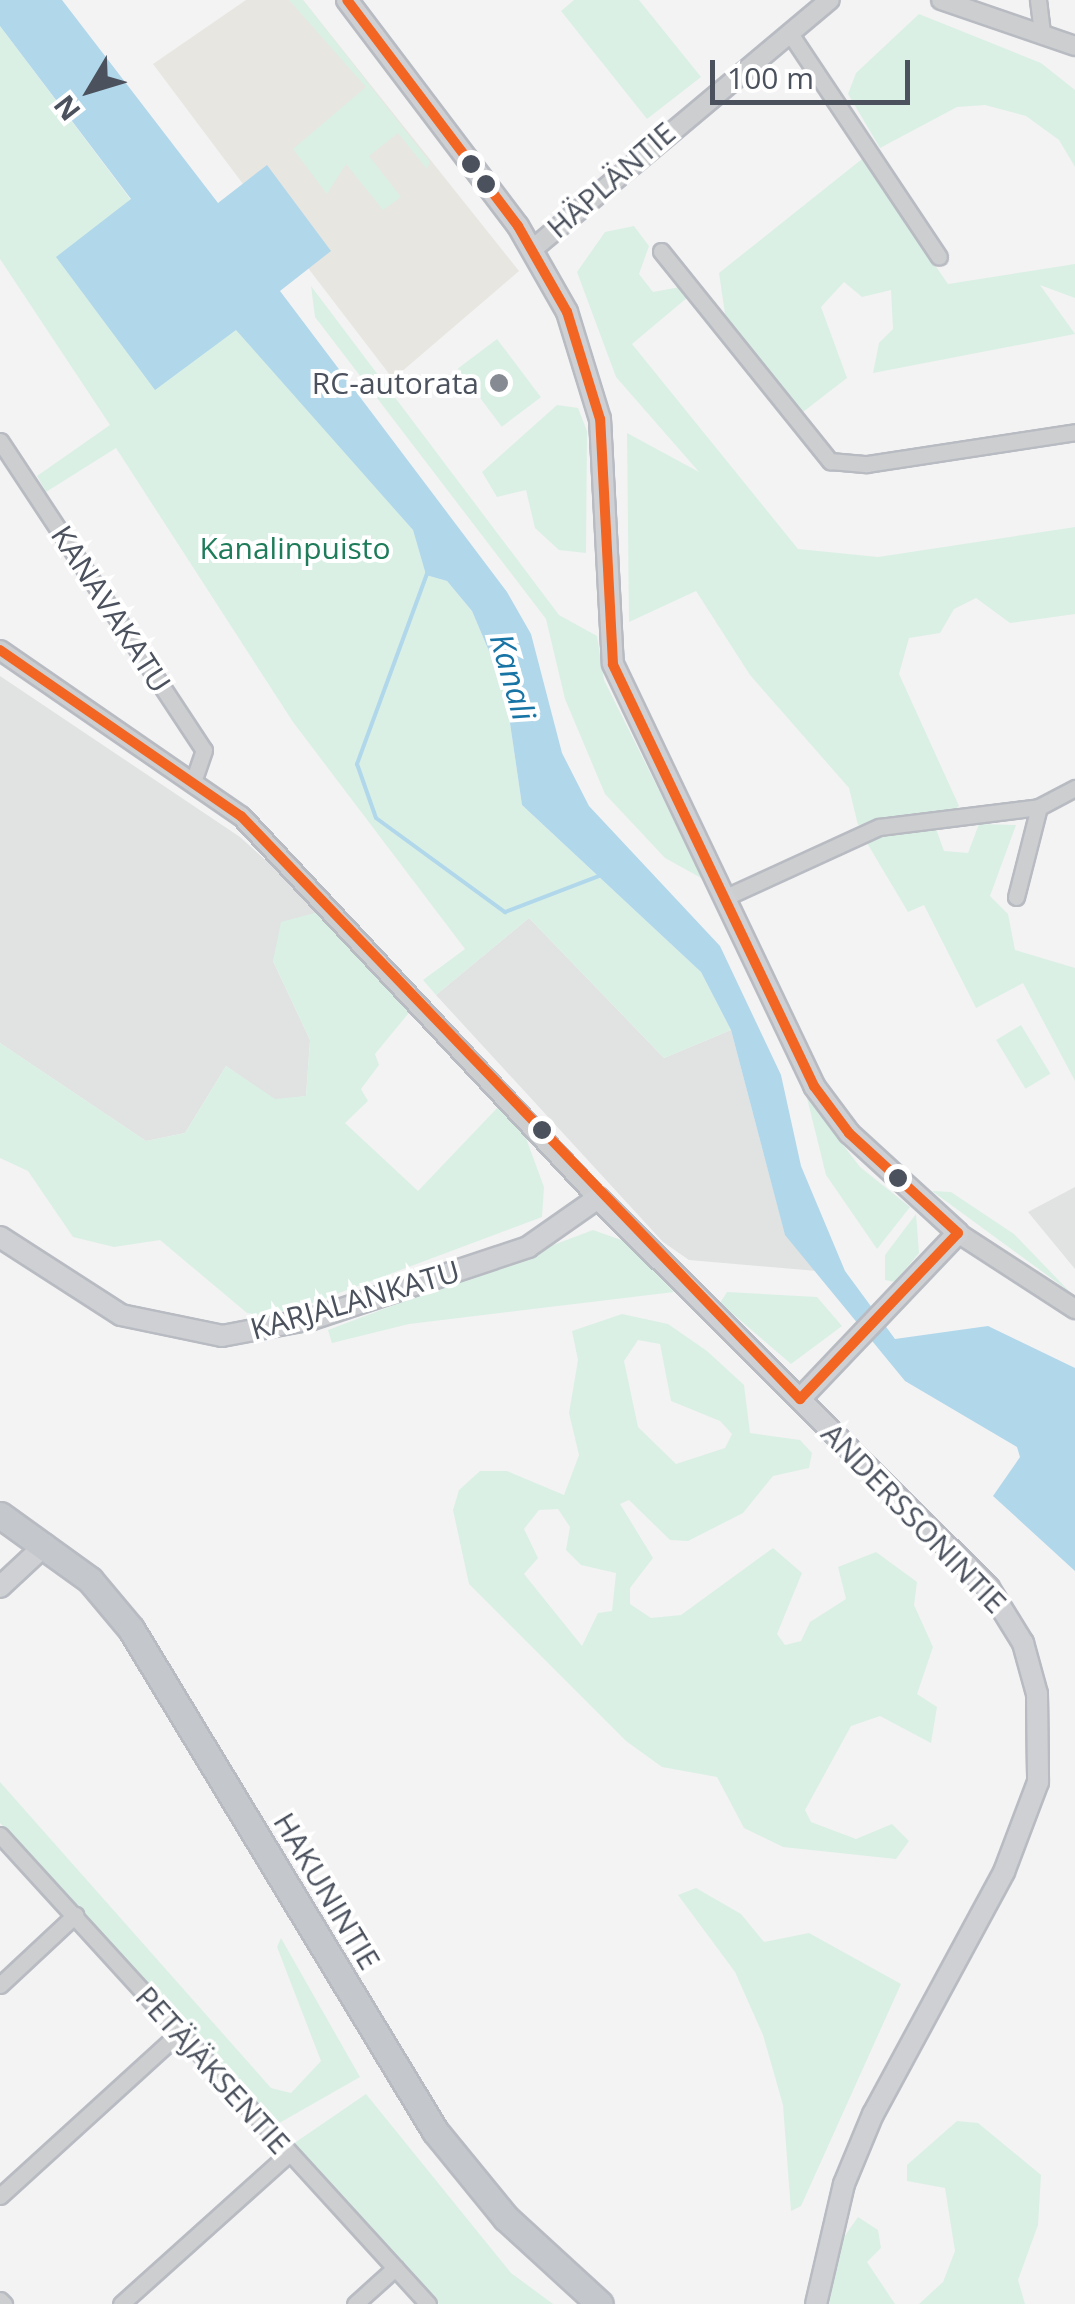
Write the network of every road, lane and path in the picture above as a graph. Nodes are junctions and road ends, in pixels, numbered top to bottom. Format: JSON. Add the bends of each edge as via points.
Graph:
{"nodes":[{"id":1,"x":348,"y":0,"type":"edge"},
{"id":2,"x":830,"y":0,"type":"edge"},
{"id":3,"x":941,"y":0,"type":"edge"},
{"id":4,"x":1038,"y":0,"type":"edge"},
{"id":5,"x":788,"y":32,"type":"junction"},
{"id":6,"x":1042,"y":32,"type":"junction"},
{"id":7,"x":1075,"y":46,"type":"edge"},
{"id":8,"x":534,"y":248,"type":"junction"},
{"id":9,"x":661,"y":251,"type":"dead end"},
{"id":10,"x":939,"y":257,"type":"dead end"},
{"id":11,"x":1075,"y":432,"type":"edge"},
{"id":12,"x":0,"y":441,"type":"edge"},
{"id":13,"x":0,"y":650,"type":"edge"},
{"id":14,"x":194,"y":779,"type":"junction"},
{"id":15,"x":1075,"y":788,"type":"edge"},
{"id":16,"x":1039,"y":807,"type":"junction"},
{"id":17,"x":726,"y":898,"type":"junction"},
{"id":18,"x":1016,"y":898,"type":"dead end"},
{"id":19,"x":598,"y":1198,"type":"junction"},
{"id":20,"x":958,"y":1233,"type":"junction"},
{"id":21,"x":0,"y":1237,"type":"edge"},
{"id":22,"x":1075,"y":1308,"type":"edge"},
{"id":23,"x":800,"y":1399,"type":"junction"},
{"id":24,"x":0,"y":1515,"type":"edge"},
{"id":25,"x":46,"y":1545,"type":"junction"},
{"id":26,"x":0,"y":1587,"type":"edge"},
{"id":27,"x":0,"y":1835,"type":"edge"},
{"id":28,"x":76,"y":1916,"type":"junction"},
{"id":29,"x":0,"y":1985,"type":"edge"},
{"id":30,"x":180,"y":2032,"type":"junction"},
{"id":31,"x":288,"y":2154,"type":"junction"},
{"id":32,"x":0,"y":2196,"type":"edge"},
{"id":33,"x":395,"y":2268,"type":"junction"},
{"id":34,"x":815,"y":2301,"type":"edge"},
{"id":35,"x":122,"y":2304,"type":"edge"},
{"id":36,"x":355,"y":2304,"type":"edge"},
{"id":37,"x":428,"y":2304,"type":"edge"},
{"id":38,"x":600,"y":2304,"type":"edge"}],
"edges":[{"from":1,"to":8,"type":"main road"},
{"from":2,"to":5,"type":"street","name":"HÄPLÄNTIE"},
{"from":3,"to":6,"type":"street"},
{"from":4,"to":6,"type":"street"},
{"from":5,"to":8,"type":"street","name":"HÄPLÄNTIE"},
{"from":5,"to":10,"type":"street"},
{"from":6,"to":7,"type":"street"},
{"from":8,"to":17,"type":"main road","via":[[567,312],[600,419],[613,664]]},
{"from":9,"to":11,"type":"street","via":[[830,461],[868,464]]},
{"from":12,"to":14,"type":"street","name":"KANAVAKATU","via":[[204,750]]},
{"from":13,"to":14,"type":"street"},
{"from":14,"to":19,"type":"street","via":[[241,816]]},
{"from":15,"to":16,"type":"street"},
{"from":16,"to":17,"type":"street","via":[[879,827]]},
{"from":16,"to":18,"type":"street"},
{"from":17,"to":20,"type":"main road","via":[[832,1114]]},
{"from":19,"to":21,"type":"main road","name":"KARJALANKATU","via":[[528,1247],[312,1320],[222,1336],[121,1315]]},
{"from":19,"to":23,"type":"main road","name":"ANDERSSONINTIE"},
{"from":20,"to":22,"type":"street"},
{"from":20,"to":23,"type":"main road"},
{"from":23,"to":34,"type":"main road","name":"ANDERSSONINTIE","via":[[989,1588],[1023,1643],[1037,1694],[1038,1782],[1025,1824],[844,2184]]},
{"from":24,"to":25,"type":"highway","name":"HAKUNINTIE"},
{"from":25,"to":26,"type":"main road"},
{"from":25,"to":38,"type":"highway","name":"HAKUNINTIE","via":[[131,1629],[441,2140],[506,2218]]},
{"from":27,"to":28,"type":"street","name":"PETÄJÄKSENTIE"},
{"from":28,"to":29,"type":"street"},
{"from":28,"to":30,"type":"street","name":"PETÄJÄKSENTIE"},
{"from":30,"to":31,"type":"street","name":"PETÄJÄKSENTIE"},
{"from":30,"to":32,"type":"street"},
{"from":31,"to":33,"type":"street","name":"PETÄJÄKSENTIE"},
{"from":31,"to":35,"type":"street"},
{"from":33,"to":36,"type":"street"},
{"from":33,"to":37,"type":"street","name":"PETÄJÄKSENTIE"}]}
